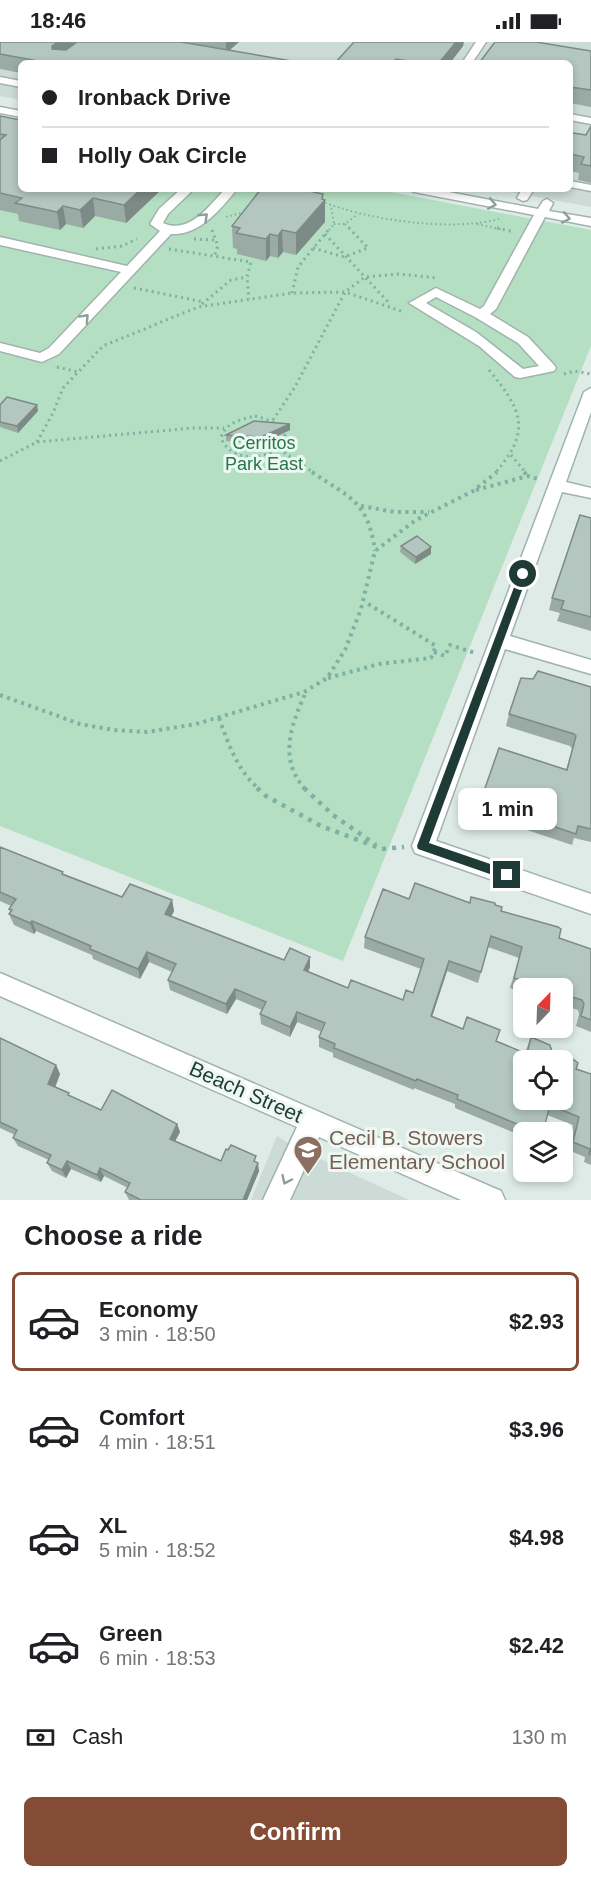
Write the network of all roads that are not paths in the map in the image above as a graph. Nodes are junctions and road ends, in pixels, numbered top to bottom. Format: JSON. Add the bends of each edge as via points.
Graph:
{"nodes":[{"id":1,"x":481,"y":42,"type":"edge"},
{"id":2,"x":469,"y":60,"type":"edge"},
{"id":3,"x":0,"y":80,"type":"edge"},
{"id":4,"x":18,"y":83,"type":"edge"},
{"id":5,"x":0,"y":101,"type":"edge"},
{"id":6,"x":18,"y":104,"type":"edge"},
{"id":7,"x":0,"y":111,"type":"edge"},
{"id":8,"x":18,"y":114,"type":"edge"},
{"id":9,"x":573,"y":185,"type":"edge"},
{"id":10,"x":591,"y":188,"type":"edge"},
{"id":11,"x":185,"y":192,"type":"edge"},
{"id":12,"x":228,"y":192,"type":"edge"},
{"id":13,"x":435,"y":192,"type":"edge"},
{"id":14,"x":504,"y":192,"type":"edge"},
{"id":15,"x":525,"y":194,"type":"edge"},
{"id":16,"x":545,"y":208,"type":"junction"},
{"id":17,"x":591,"y":211,"type":"edge"},
{"id":18,"x":591,"y":222,"type":"edge"},
{"id":19,"x":169,"y":229,"type":"junction"},
{"id":20,"x":0,"y":241,"type":"edge"},
{"id":21,"x":130,"y":270,"type":"junction"},
{"id":22,"x":480,"y":314,"type":"junction"},
{"id":23,"x":0,"y":347,"type":"edge"},
{"id":24,"x":591,"y":392,"type":"edge"},
{"id":25,"x":556,"y":485,"type":"junction"},
{"id":26,"x":591,"y":494,"type":"edge"},
{"id":27,"x":499,"y":640,"type":"junction"},
{"id":28,"x":591,"y":668,"type":"edge"},
{"id":29,"x":591,"y":904,"type":"edge"},
{"id":30,"x":0,"y":984,"type":"edge"},
{"id":31,"x":313,"y":1121,"type":"junction"},
{"id":32,"x":276,"y":1200,"type":"edge"},
{"id":33,"x":492,"y":1200,"type":"edge"}],
"edges":[{"from":1,"to":2,"type":"street"},
{"from":3,"to":4,"type":"street"},
{"from":5,"to":6,"type":"street"},
{"from":7,"to":8,"type":"street"},
{"from":9,"to":10,"type":"street"},
{"from":11,"to":19,"type":"street","via":[[158,219],[156,224]]},
{"from":19,"to":12,"type":"street","one_way":true,"via":[[193,227]]},
{"from":13,"to":16,"type":"street","one_way":true},
{"from":14,"to":15,"type":"street"},
{"from":15,"to":16,"type":"street"},
{"from":16,"to":17,"type":"street"},
{"from":16,"to":18,"type":"street","one_way":true},
{"from":16,"to":22,"type":"street","via":[[492,304]]},
{"from":19,"to":21,"type":"street"},
{"from":20,"to":21,"type":"street"},
{"from":23,"to":21,"type":"street","one_way":true,"via":[[42,358],[54,351]]},
{"from":22,"to":22,"type":"street","via":[[436,292],[416,303],[495,350],[520,374],[549,368],[523,340]]},
{"from":24,"to":25,"type":"street"},
{"from":25,"to":26,"type":"street"},
{"from":25,"to":27,"type":"street"},
{"from":27,"to":28,"type":"street"},
{"from":27,"to":29,"type":"street","via":[[423,846]]},
{"from":30,"to":31,"type":"street","name":"Beach Street"},
{"from":31,"to":32,"type":"street","one_way":true},
{"from":31,"to":33,"type":"street","name":"Beach Street"}]}
